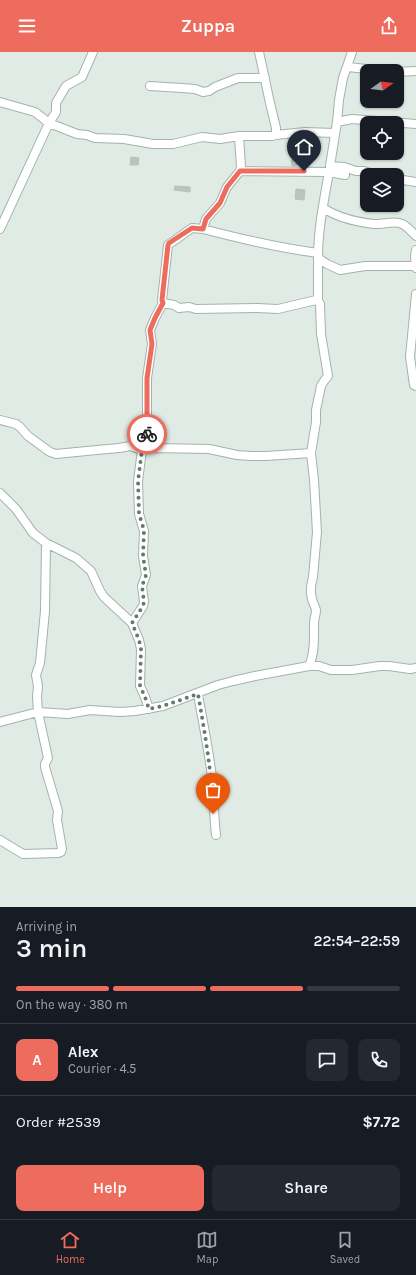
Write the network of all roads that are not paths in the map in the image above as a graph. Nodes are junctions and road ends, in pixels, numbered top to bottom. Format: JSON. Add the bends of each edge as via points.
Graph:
{"nodes":[{"id":1,"x":94,"y":52,"type":"edge"},
{"id":2,"x":259,"y":52,"type":"edge"},
{"id":3,"x":352,"y":52,"type":"edge"},
{"id":4,"x":348,"y":67,"type":"junction"},
{"id":5,"x":360,"y":68,"type":"edge"},
{"id":6,"x":416,"y":71,"type":"edge"},
{"id":7,"x":404,"y":72,"type":"edge"},
{"id":8,"x":265,"y":78,"type":"junction"},
{"id":9,"x":150,"y":86,"type":"dead end"},
{"id":10,"x":0,"y":102,"type":"edge"},
{"id":11,"x":337,"y":122,"type":"junction"},
{"id":12,"x":49,"y":123,"type":"junction"},
{"id":13,"x":416,"y":124,"type":"edge"},
{"id":14,"x":334,"y":133,"type":"junction"},
{"id":15,"x":276,"y":135,"type":"junction"},
{"id":16,"x":239,"y":136,"type":"junction"},
{"id":17,"x":240,"y":171,"type":"junction"},
{"id":18,"x":360,"y":171,"type":"edge"},
{"id":19,"x":329,"y":172,"type":"junction"},
{"id":20,"x":346,"y":175,"type":"dead end"},
{"id":21,"x":404,"y":180,"type":"edge"},
{"id":22,"x":416,"y":182,"type":"edge"},
{"id":23,"x":323,"y":208,"type":"junction"},
{"id":24,"x":0,"y":229,"type":"edge"},
{"id":25,"x":203,"y":229,"type":"junction"},
{"id":26,"x":416,"y":236,"type":"edge"},
{"id":27,"x":416,"y":250,"type":"edge"},
{"id":28,"x":318,"y":256,"type":"junction"},
{"id":29,"x":416,"y":267,"type":"edge"},
{"id":30,"x":416,"y":294,"type":"edge"},
{"id":31,"x":318,"y":301,"type":"junction"},
{"id":32,"x":163,"y":303,"type":"junction"},
{"id":33,"x":416,"y":386,"type":"edge"},
{"id":34,"x":0,"y":420,"type":"edge"},
{"id":35,"x":142,"y":450,"type":"junction"},
{"id":36,"x":311,"y":453,"type":"junction"},
{"id":37,"x":0,"y":493,"type":"edge"},
{"id":38,"x":46,"y":543,"type":"junction"},
{"id":39,"x":132,"y":623,"type":"junction"},
{"id":40,"x":309,"y":666,"type":"junction"},
{"id":41,"x":416,"y":668,"type":"edge"},
{"id":42,"x":198,"y":694,"type":"junction"},
{"id":43,"x":149,"y":709,"type":"junction"},
{"id":44,"x":38,"y":712,"type":"junction"},
{"id":45,"x":0,"y":722,"type":"edge"},
{"id":46,"x":216,"y":835,"type":"dead end"},
{"id":47,"x":0,"y":840,"type":"edge"}],
"edges":[{"from":1,"to":12,"type":"street","via":[[82,77],[66,86]]},
{"from":2,"to":8,"type":"street"},
{"from":3,"to":4,"type":"street"},
{"from":4,"to":5,"type":"street"},
{"from":4,"to":11,"type":"street","via":[[343,78]]},
{"from":6,"to":7,"type":"street"},
{"from":8,"to":9,"type":"street","via":[[238,78],[203,92],[195,89]]},
{"from":8,"to":15,"type":"street"},
{"from":10,"to":12,"type":"street","via":[[35,112]]},
{"from":11,"to":13,"type":"street","via":[[352,119]]},
{"from":11,"to":14,"type":"street"},
{"from":12,"to":16,"type":"street","via":[[95,138],[153,144],[173,144],[202,137],[220,139]]},
{"from":12,"to":24,"type":"street"},
{"from":14,"to":15,"type":"street"},
{"from":14,"to":18,"type":"street","via":[[330,166]]},
{"from":15,"to":16,"type":"street"},
{"from":16,"to":17,"type":"street"},
{"from":17,"to":19,"type":"street"},
{"from":17,"to":25,"type":"street","via":[[227,187],[220,203],[206,219]]},
{"from":19,"to":20,"type":"street"},
{"from":19,"to":23,"type":"street"},
{"from":21,"to":22,"type":"street"},
{"from":23,"to":26,"type":"street","via":[[337,215],[375,224],[400,223]]},
{"from":23,"to":28,"type":"street"},
{"from":25,"to":28,"type":"street"},
{"from":25,"to":32,"type":"street","via":[[192,228],[169,243]]},
{"from":27,"to":29,"type":"street"},
{"from":28,"to":29,"type":"street","via":[[326,264],[340,270],[365,266]]},
{"from":28,"to":31,"type":"street"},
{"from":30,"to":33,"type":"street","via":[[410,357]]},
{"from":31,"to":32,"type":"street","via":[[278,310],[179,308]]},
{"from":31,"to":36,"type":"street","via":[[328,376],[321,386]]},
{"from":32,"to":35,"type":"street","via":[[150,330],[152,344],[147,378],[148,431]]},
{"from":34,"to":35,"type":"street","via":[[16,424],[28,436],[56,454],[130,446]]},
{"from":35,"to":36,"type":"street","via":[[209,449],[236,455],[266,456]]},
{"from":35,"to":39,"type":"street","via":[[138,503],[144,530],[143,556],[146,575],[142,586],[143,606]]},
{"from":36,"to":40,"type":"street","via":[[317,532],[314,577],[311,584],[311,597],[316,609],[315,628]]},
{"from":37,"to":38,"type":"street","via":[[16,509],[33,534]]},
{"from":38,"to":39,"type":"street","via":[[84,563],[104,597]]},
{"from":38,"to":44,"type":"street","via":[[45,611],[40,663],[36,675]]},
{"from":39,"to":43,"type":"street","via":[[141,649],[140,686]]},
{"from":40,"to":41,"type":"street","via":[[330,670],[380,666]]},
{"from":40,"to":42,"type":"street","via":[[218,685]]},
{"from":42,"to":43,"type":"street"},
{"from":42,"to":46,"type":"street","via":[[213,786]]},
{"from":43,"to":44,"type":"street","via":[[135,712],[90,710],[68,714]]},
{"from":44,"to":45,"type":"street"},
{"from":44,"to":47,"type":"street","via":[[48,758],[45,767],[58,812],[62,849],[61,852],[23,854]]}]}
